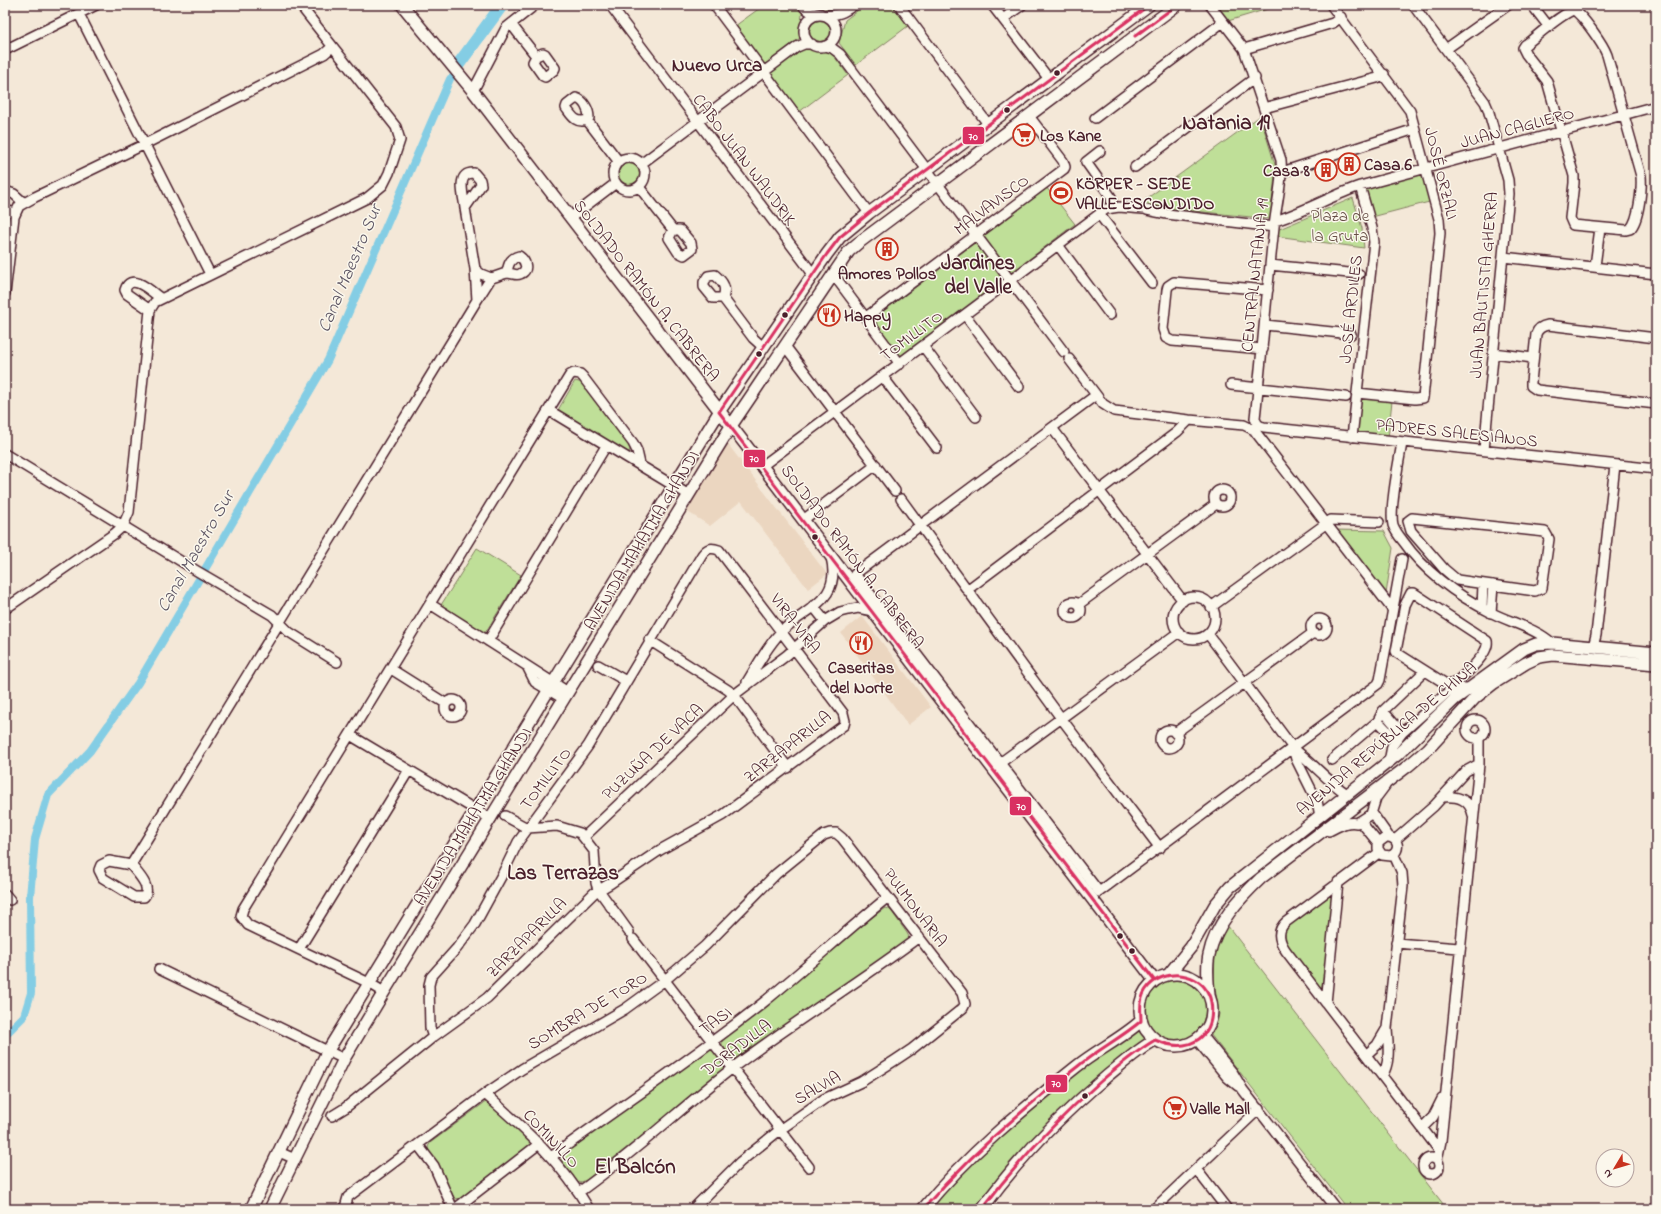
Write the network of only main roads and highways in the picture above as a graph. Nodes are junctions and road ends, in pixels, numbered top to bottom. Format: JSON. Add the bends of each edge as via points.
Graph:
{"nodes":[{"id":1,"x":402,"y":5,"type":"edge"},
{"id":2,"x":1149,"y":5,"type":"edge"},
{"id":3,"x":1177,"y":5,"type":"edge"},
{"id":4,"x":719,"y":412,"type":"junction"},
{"id":5,"x":731,"y":426,"type":"junction"},
{"id":6,"x":1656,"y":653,"type":"edge"},
{"id":7,"x":1656,"y":664,"type":"edge"},
{"id":8,"x":1169,"y":974,"type":"junction"},
{"id":9,"x":1154,"y":980,"type":"junction"},
{"id":10,"x":1209,"y":995,"type":"junction"},
{"id":11,"x":1141,"y":1021,"type":"junction"},
{"id":12,"x":1155,"y":1040,"type":"junction"},
{"id":13,"x":251,"y":1209,"type":"edge"},
{"id":14,"x":270,"y":1209,"type":"edge"},
{"id":15,"x":923,"y":1209,"type":"edge"},
{"id":16,"x":982,"y":1209,"type":"edge"}],
"edges":[{"from":1,"to":4,"type":"main road","name":"SOLDADO RAMÓN A. CABRERA","via":[[473,92]]},
{"from":2,"to":4,"type":"main road","name":"AVENIDA MAHATMA GHANDI","via":[[840,237]]},
{"from":3,"to":5,"type":"main road","name":"AVENIDA MAHATMA GHANDI","via":[[854,247],[833,274]]},
{"from":4,"to":5,"type":"main road","name":"SOLDADO RAMÓN A. CABRERA"},
{"from":4,"to":13,"type":"main road","name":"AVENIDA MAHATMA GHANDI","via":[[327,1052]]},
{"from":5,"to":9,"type":"main road","name":"SOLDADO RAMÓN A. CABRERA"},
{"from":5,"to":14,"type":"main road","name":"AVENIDA MAHATMA GHANDI","via":[[344,1059]]},
{"from":6,"to":8,"type":"main road","name":"AVENIDA REPÚBLICA DE CHINA","via":[[1552,643],[1527,647],[1455,699],[1389,762],[1230,887],[1215,905],[1191,947]]},
{"from":7,"to":10,"type":"main road","name":"AVENIDA REPÚBLICA DE CHINA","via":[[1553,655],[1533,659],[1475,698],[1428,749],[1256,883],[1234,906],[1219,929],[1209,954]]},
{"from":8,"to":9,"type":"main road"},
{"from":8,"to":10,"type":"main road","via":[[1179,973],[1197,980]]},
{"from":9,"to":11,"type":"main road","via":[[1142,994],[1139,1012]]},
{"from":10,"to":12,"type":"main road","via":[[1212,1016],[1200,1038],[1176,1047]]},
{"from":11,"to":12,"type":"main road","via":[[1146,1032]]},
{"from":11,"to":15,"type":"main road","via":[[1076,1067],[998,1132],[947,1180]]},
{"from":12,"to":16,"type":"main road","via":[[1133,1055],[1060,1119],[1019,1163]]}]}
